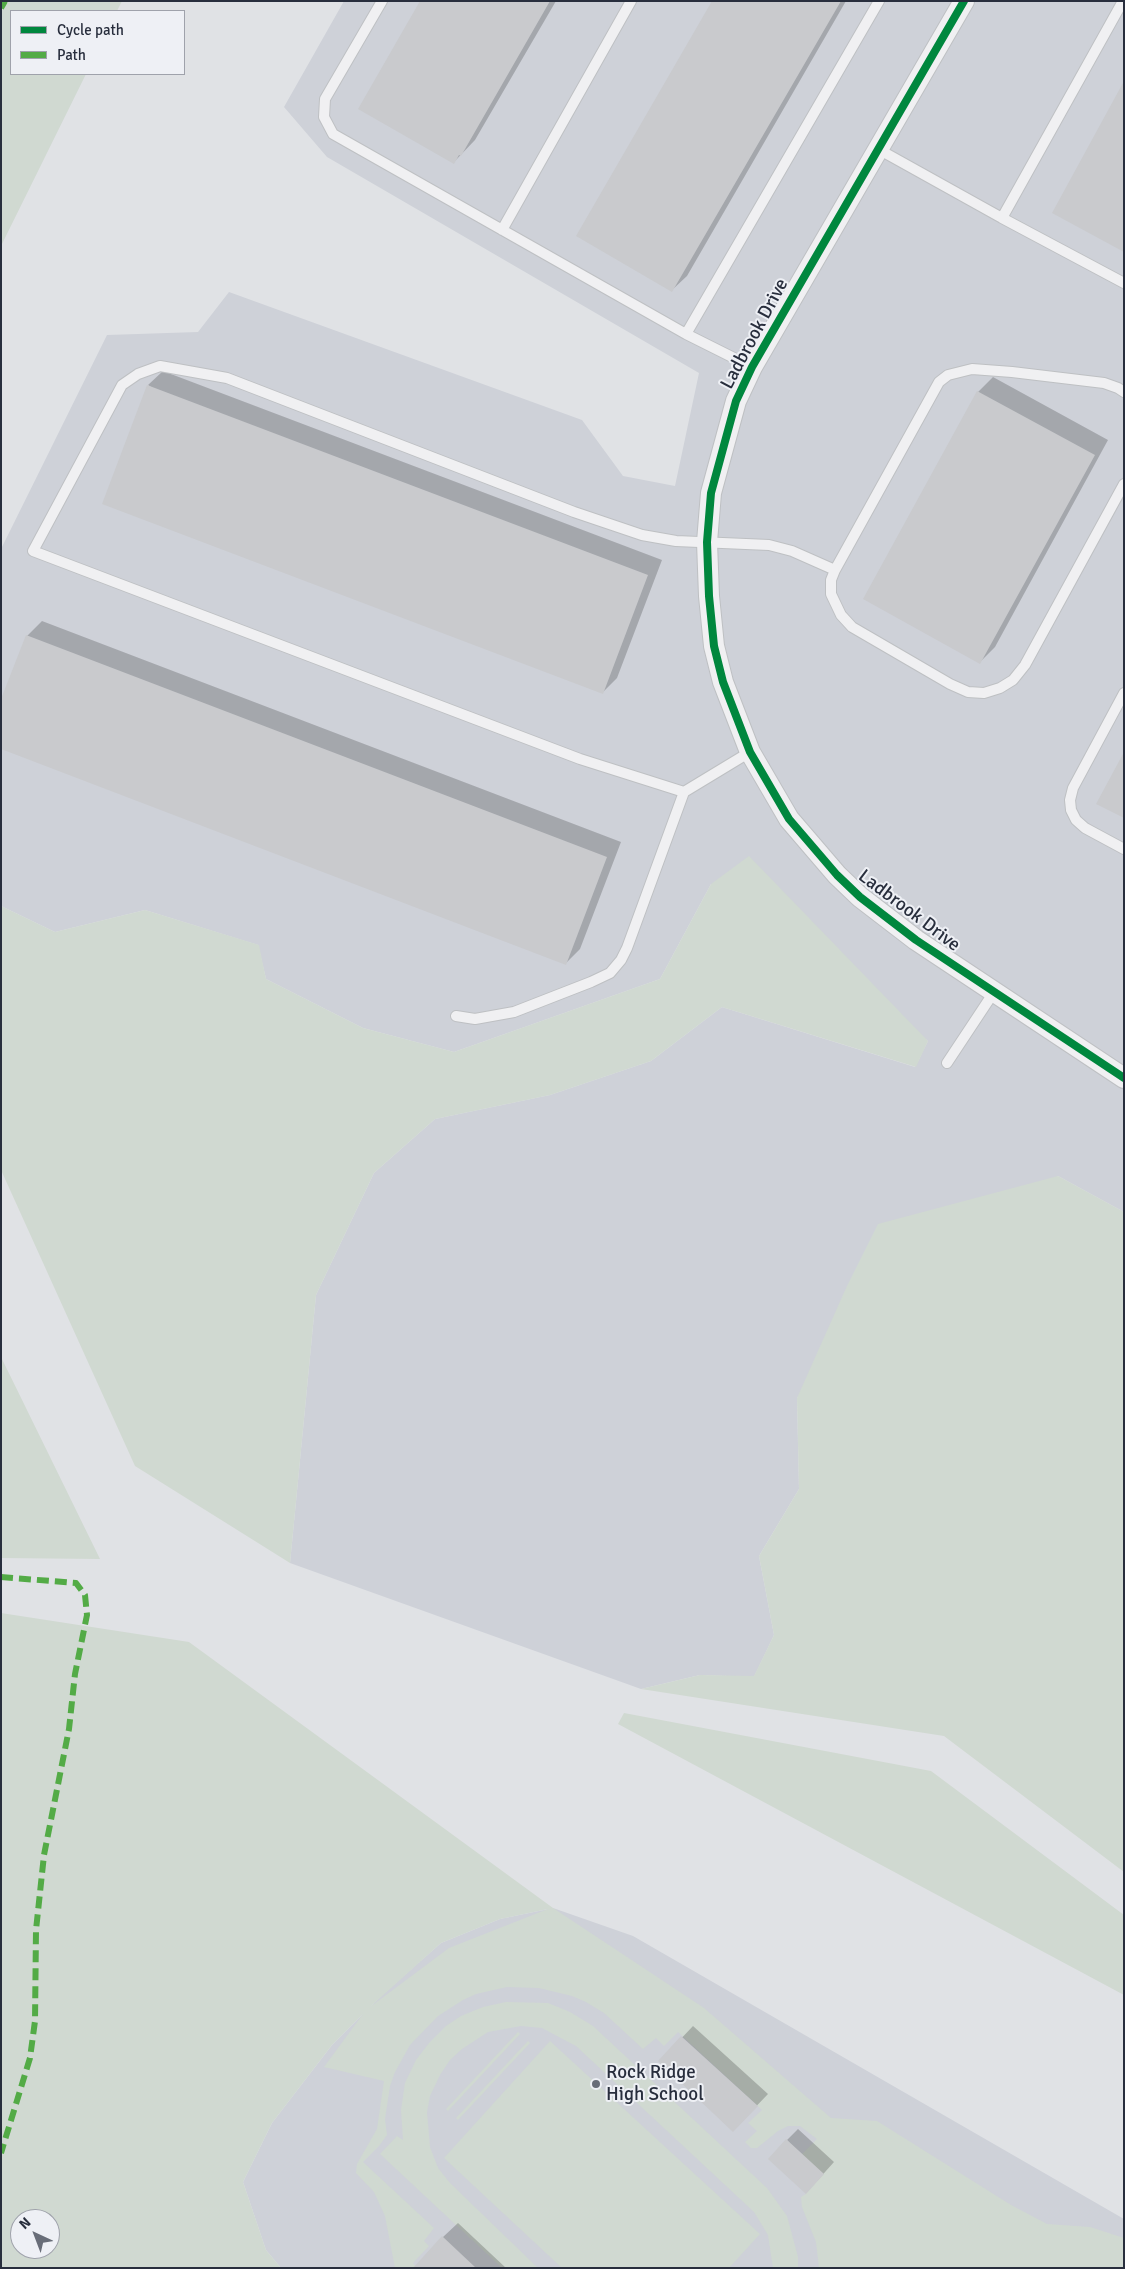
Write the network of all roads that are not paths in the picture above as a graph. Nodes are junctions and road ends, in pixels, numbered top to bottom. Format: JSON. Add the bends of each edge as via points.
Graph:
{"nodes":[{"id":1,"x":382,"y":1,"type":"edge"},
{"id":2,"x":631,"y":1,"type":"edge"},
{"id":3,"x":879,"y":1,"type":"edge"},
{"id":4,"x":964,"y":1,"type":"edge"},
{"id":5,"x":1123,"y":1,"type":"edge"},
{"id":6,"x":878,"y":149,"type":"junction"},
{"id":7,"x":1002,"y":218,"type":"junction"},
{"id":8,"x":502,"y":230,"type":"junction"},
{"id":9,"x":1124,"y":283,"type":"edge"},
{"id":10,"x":686,"y":334,"type":"junction"},
{"id":11,"x":752,"y":367,"type":"junction"},
{"id":12,"x":1124,"y":392,"type":"edge"},
{"id":13,"x":1124,"y":484,"type":"edge"},
{"id":14,"x":707,"y":542,"type":"junction"},
{"id":15,"x":835,"y":570,"type":"junction"},
{"id":16,"x":1124,"y":692,"type":"edge"},
{"id":17,"x":750,"y":752,"type":"junction"},
{"id":18,"x":684,"y":792,"type":"junction"},
{"id":19,"x":1124,"y":849,"type":"edge"},
{"id":20,"x":994,"y":992,"type":"junction"},
{"id":21,"x":456,"y":1016,"type":"dead end"},
{"id":22,"x":947,"y":1063,"type":"dead end"},
{"id":23,"x":1124,"y":1078,"type":"edge"}],
"edges":[{"from":1,"to":8,"type":"lane","via":[[325,99],[324,117],[333,134]]},
{"from":2,"to":8,"type":"lane"},
{"from":3,"to":10,"type":"lane"},
{"from":4,"to":6,"type":"street","name":"Ladbrook Drive"},
{"from":5,"to":7,"type":"lane"},
{"from":6,"to":7,"type":"lane"},
{"from":6,"to":11,"type":"street","name":"Ladbrook Drive"},
{"from":7,"to":9,"type":"lane"},
{"from":8,"to":10,"type":"lane"},
{"from":10,"to":11,"type":"lane"},
{"from":11,"to":14,"type":"street","name":"Ladbrook Drive","via":[[736,401],[711,493]]},
{"from":12,"to":15,"type":"lane","via":[[1104,383],[1012,372],[972,369],[948,375],[939,382]]},
{"from":13,"to":15,"type":"lane","via":[[1025,665],[1012,680],[984,693],[968,692],[950,684],[852,628],[841,615],[831,594]]},
{"from":14,"to":15,"type":"lane","via":[[769,545],[792,551]]},
{"from":14,"to":17,"type":"street","name":"Ladbrook Drive","via":[[714,646],[723,682]]},
{"from":14,"to":18,"type":"lane","via":[[642,535],[574,512],[227,378],[160,366],[138,374],[122,385],[33,551],[580,759]]},
{"from":16,"to":19,"type":"lane","via":[[1073,788],[1070,800],[1076,820]]},
{"from":17,"to":18,"type":"lane"},
{"from":17,"to":20,"type":"street","name":"Ladbrook Drive","via":[[790,819],[837,875],[916,940]]},
{"from":18,"to":21,"type":"lane","via":[[627,948],[610,973],[514,1012],[475,1019]]},
{"from":20,"to":22,"type":"lane"},
{"from":20,"to":23,"type":"street","name":"Ladbrook Drive"}]}
